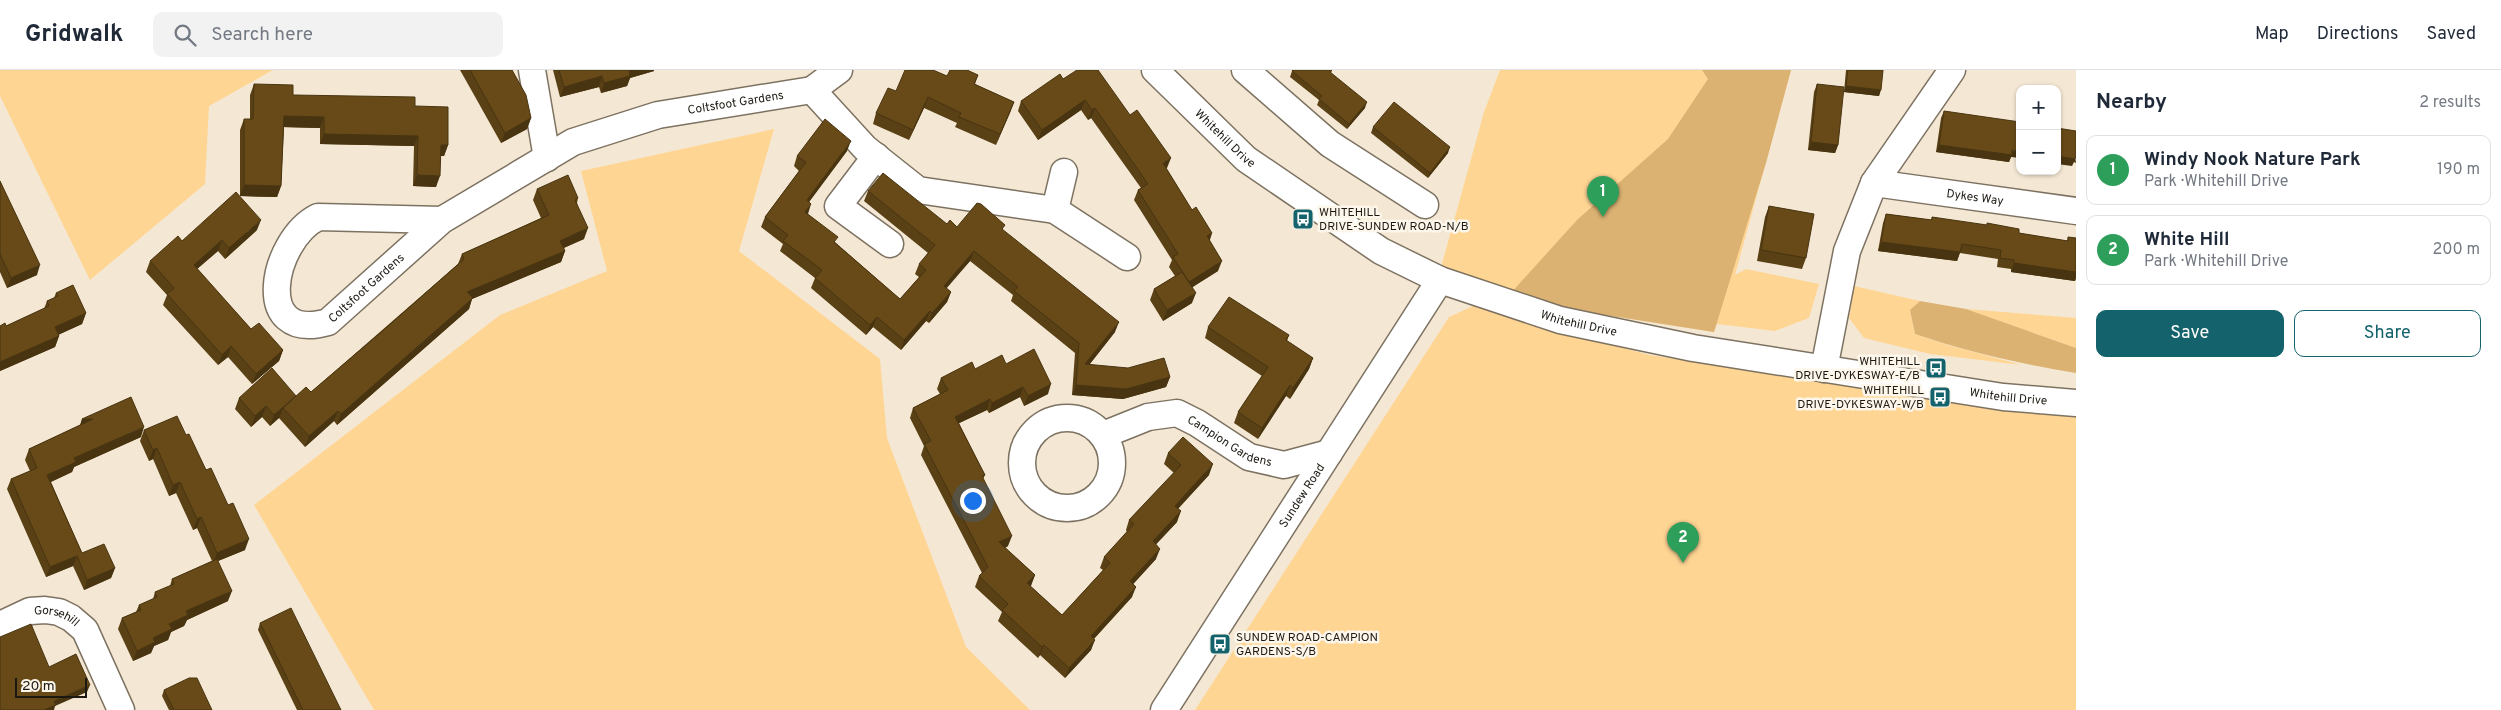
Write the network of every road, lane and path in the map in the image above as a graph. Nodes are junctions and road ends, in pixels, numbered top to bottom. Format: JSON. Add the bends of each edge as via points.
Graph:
{"nodes":[{"id":1,"x":532,"y":70,"type":"edge"},
{"id":2,"x":839,"y":70,"type":"edge"},
{"id":3,"x":1155,"y":70,"type":"edge"},
{"id":4,"x":1952,"y":70,"type":"edge"},
{"id":5,"x":1259,"y":75,"type":"edge"},
{"id":6,"x":812,"y":90,"type":"junction"},
{"id":7,"x":876,"y":156,"type":"junction"},
{"id":8,"x":547,"y":158,"type":"junction"},
{"id":9,"x":1064,"y":172,"type":"dead end"},
{"id":10,"x":1874,"y":182,"type":"junction"},
{"id":11,"x":1425,"y":205,"type":"dead end"},
{"id":12,"x":1055,"y":210,"type":"junction"},
{"id":13,"x":2076,"y":211,"type":"edge"},
{"id":14,"x":442,"y":220,"type":"junction"},
{"id":15,"x":890,"y":244,"type":"dead end"},
{"id":16,"x":1126,"y":257,"type":"dead end"},
{"id":17,"x":1440,"y":280,"type":"junction"},
{"id":18,"x":1824,"y":369,"type":"junction"},
{"id":19,"x":2076,"y":403,"type":"edge"},
{"id":20,"x":1103,"y":435,"type":"dead end"},
{"id":21,"x":1329,"y":453,"type":"junction"},
{"id":22,"x":0,"y":625,"type":"edge"},
{"id":23,"x":121,"y":710,"type":"edge"},
{"id":24,"x":1164,"y":710,"type":"edge"}],
"edges":[{"from":1,"to":8,"type":"street"},
{"from":2,"to":6,"type":"street","name":"Coltsfoot Gardens"},
{"from":3,"to":17,"type":"street","name":"Whitehill Drive","via":[[1246,159],[1381,251]]},
{"from":4,"to":10,"type":"street"},
{"from":5,"to":11,"type":"street","via":[[1330,144]]},
{"from":6,"to":7,"type":"street"},
{"from":6,"to":8,"type":"street","name":"Coltsfoot Gardens","via":[[658,115],[573,142]]},
{"from":7,"to":12,"type":"street","via":[[918,190]]},
{"from":7,"to":15,"type":"street","via":[[838,206]]},
{"from":8,"to":14,"type":"street","name":"Coltsfoot Gardens"},
{"from":9,"to":12,"type":"street"},
{"from":10,"to":13,"type":"street","name":"Dykes Way"},
{"from":10,"to":18,"type":"street","via":[[1847,252]]},
{"from":12,"to":16,"type":"street"},
{"from":14,"to":14,"type":"street","name":"Coltsfoot Gardens","via":[[328,322],[312,327],[291,322],[278,307],[278,272],[283,257],[306,223],[318,217]]},
{"from":17,"to":18,"type":"street","name":"Whitehill Drive","via":[[1560,320],[1694,348]]},
{"from":17,"to":21,"type":"street","name":"Sundew Road"},
{"from":18,"to":19,"type":"street","name":"Whitehill Drive","via":[[2003,398]]},
{"from":20,"to":21,"type":"street","name":"Campion Gardens","via":[[1148,416],[1176,413],[1197,423],[1249,458],[1284,465]]},
{"from":21,"to":24,"type":"street","name":"Sundew Road"},
{"from":22,"to":23,"type":"street","name":"Gorsehill","via":[[30,611],[59,612],[71,618],[85,630]]}]}
